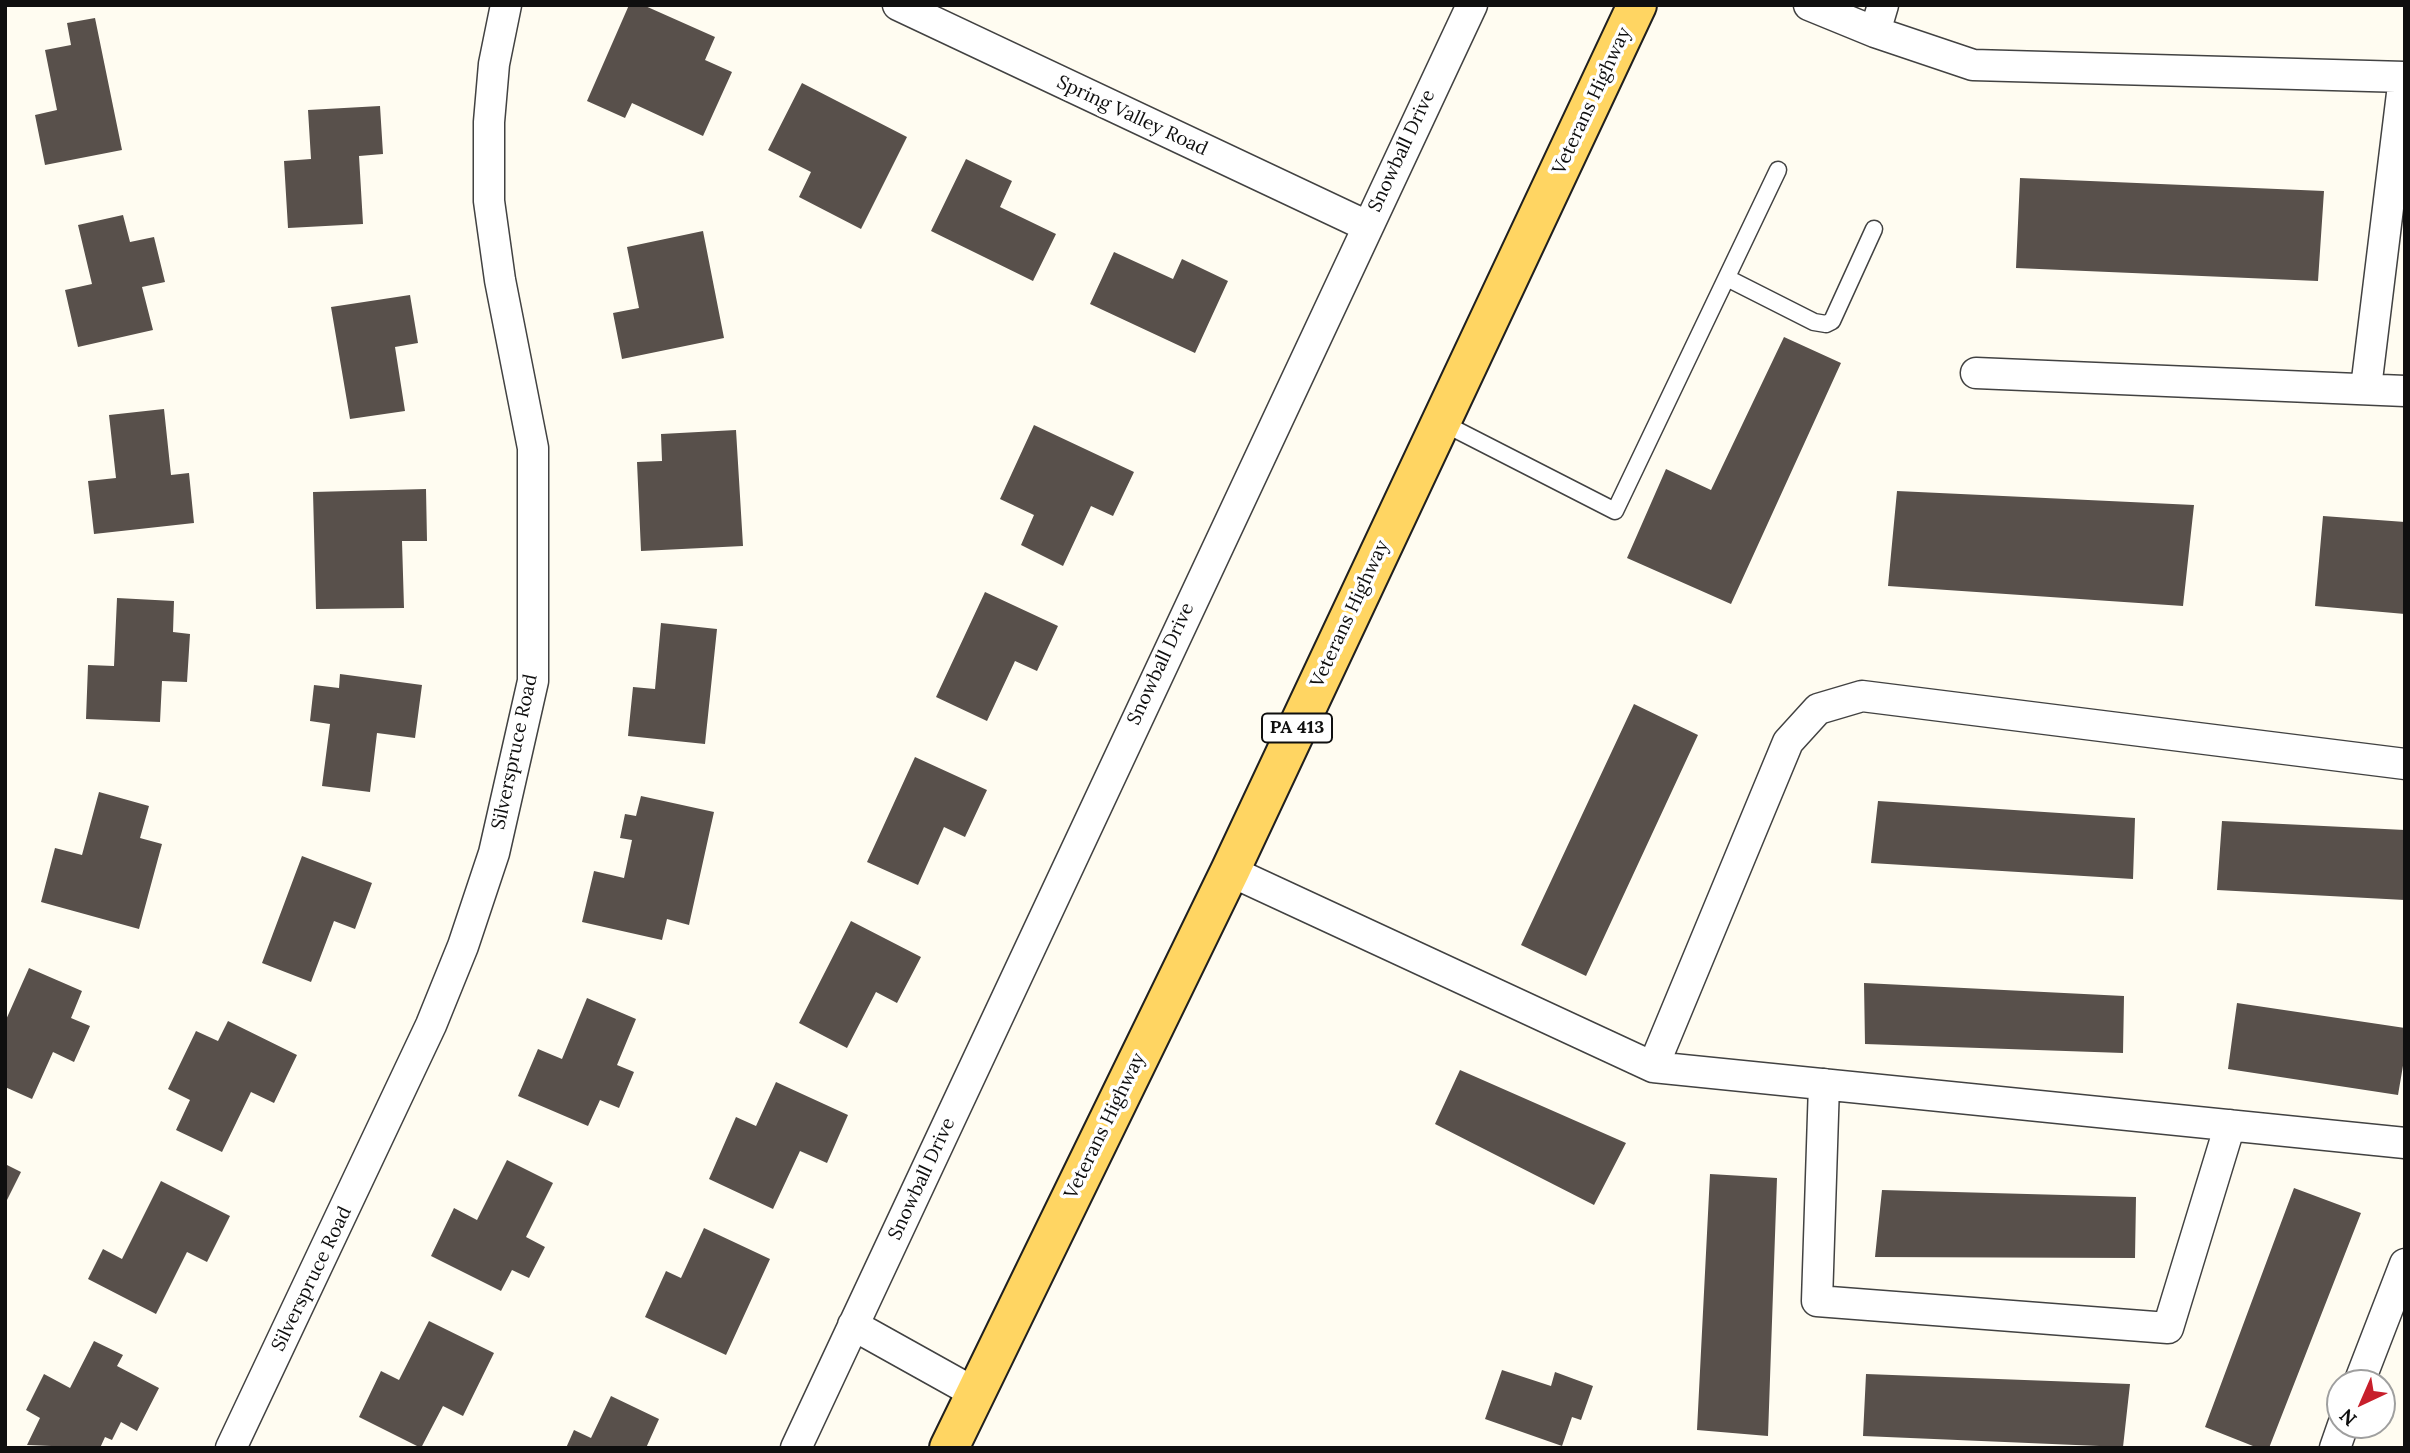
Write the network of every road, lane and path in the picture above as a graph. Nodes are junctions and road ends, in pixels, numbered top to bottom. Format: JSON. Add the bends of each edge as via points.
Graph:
{"nodes":[{"id":1,"x":506,"y":5,"type":"edge"},
{"id":2,"x":898,"y":5,"type":"edge"},
{"id":3,"x":1472,"y":5,"type":"edge"},
{"id":4,"x":1637,"y":5,"type":"edge"},
{"id":5,"x":1809,"y":5,"type":"edge"},
{"id":6,"x":1879,"y":19,"type":"edge"},
{"id":7,"x":2404,"y":77,"type":"edge"},
{"id":8,"x":1778,"y":170,"type":"dead end"},
{"id":9,"x":1367,"y":226,"type":"junction"},
{"id":10,"x":1874,"y":229,"type":"dead end"},
{"id":11,"x":1727,"y":278,"type":"junction"},
{"id":12,"x":1976,"y":373,"type":"dead end"},
{"id":13,"x":2366,"y":388,"type":"junction"},
{"id":14,"x":2405,"y":391,"type":"edge"},
{"id":15,"x":1441,"y":422,"type":"junction"},
{"id":16,"x":2405,"y":764,"type":"edge"},
{"id":17,"x":1230,"y":871,"type":"junction"},
{"id":18,"x":1653,"y":1067,"type":"junction"},
{"id":19,"x":1824,"y":1084,"type":"junction"},
{"id":20,"x":2230,"y":1125,"type":"junction"},
{"id":21,"x":2405,"y":1143,"type":"edge"},
{"id":22,"x":2405,"y":1264,"type":"edge"},
{"id":23,"x":853,"y":1325,"type":"junction"},
{"id":24,"x":2364,"y":1369,"type":"edge"},
{"id":25,"x":975,"y":1393,"type":"junction"},
{"id":26,"x":231,"y":1448,"type":"edge"},
{"id":27,"x":796,"y":1448,"type":"edge"},
{"id":28,"x":949,"y":1448,"type":"edge"}],
"edges":[{"from":1,"to":26,"type":"street","name":"Silverspruce Road","via":[[493,76],[489,201],[533,448],[533,681],[494,853],[463,946],[425,1038]]},
{"from":2,"to":9,"type":"street","name":"Spring Valley Road"},
{"from":3,"to":9,"type":"street","name":"Snowball Drive"},
{"from":4,"to":15,"type":"main road","name":"Veterans Highway","number":"PA 413"},
{"from":5,"to":6,"type":"street"},
{"from":6,"to":7,"type":"street","via":[[1973,65]]},
{"from":7,"to":13,"type":"street"},
{"from":8,"to":11,"type":"lane"},
{"from":9,"to":23,"type":"street","name":"Snowball Drive"},
{"from":10,"to":11,"type":"lane","via":[[1832,321],[1826,324]]},
{"from":11,"to":15,"type":"lane","via":[[1615,511]]},
{"from":12,"to":13,"type":"street"},
{"from":13,"to":14,"type":"street"},
{"from":15,"to":17,"type":"main road","name":"Veterans Highway","number":"PA 413"},
{"from":16,"to":18,"type":"street","via":[[1862,696],[1818,709],[1788,742]]},
{"from":17,"to":18,"type":"street"},
{"from":17,"to":25,"type":"main road","name":"Veterans Highway","number":"PA 413"},
{"from":18,"to":19,"type":"street"},
{"from":19,"to":20,"type":"street"},
{"from":19,"to":20,"type":"street","via":[[1817,1301],[2168,1328]]},
{"from":20,"to":21,"type":"street"},
{"from":22,"to":24,"type":"street"},
{"from":23,"to":25,"type":"street"},
{"from":23,"to":27,"type":"street","name":"Snowball Drive"},
{"from":25,"to":28,"type":"main road","name":"Veterans Highway","number":"PA 413"}]}
